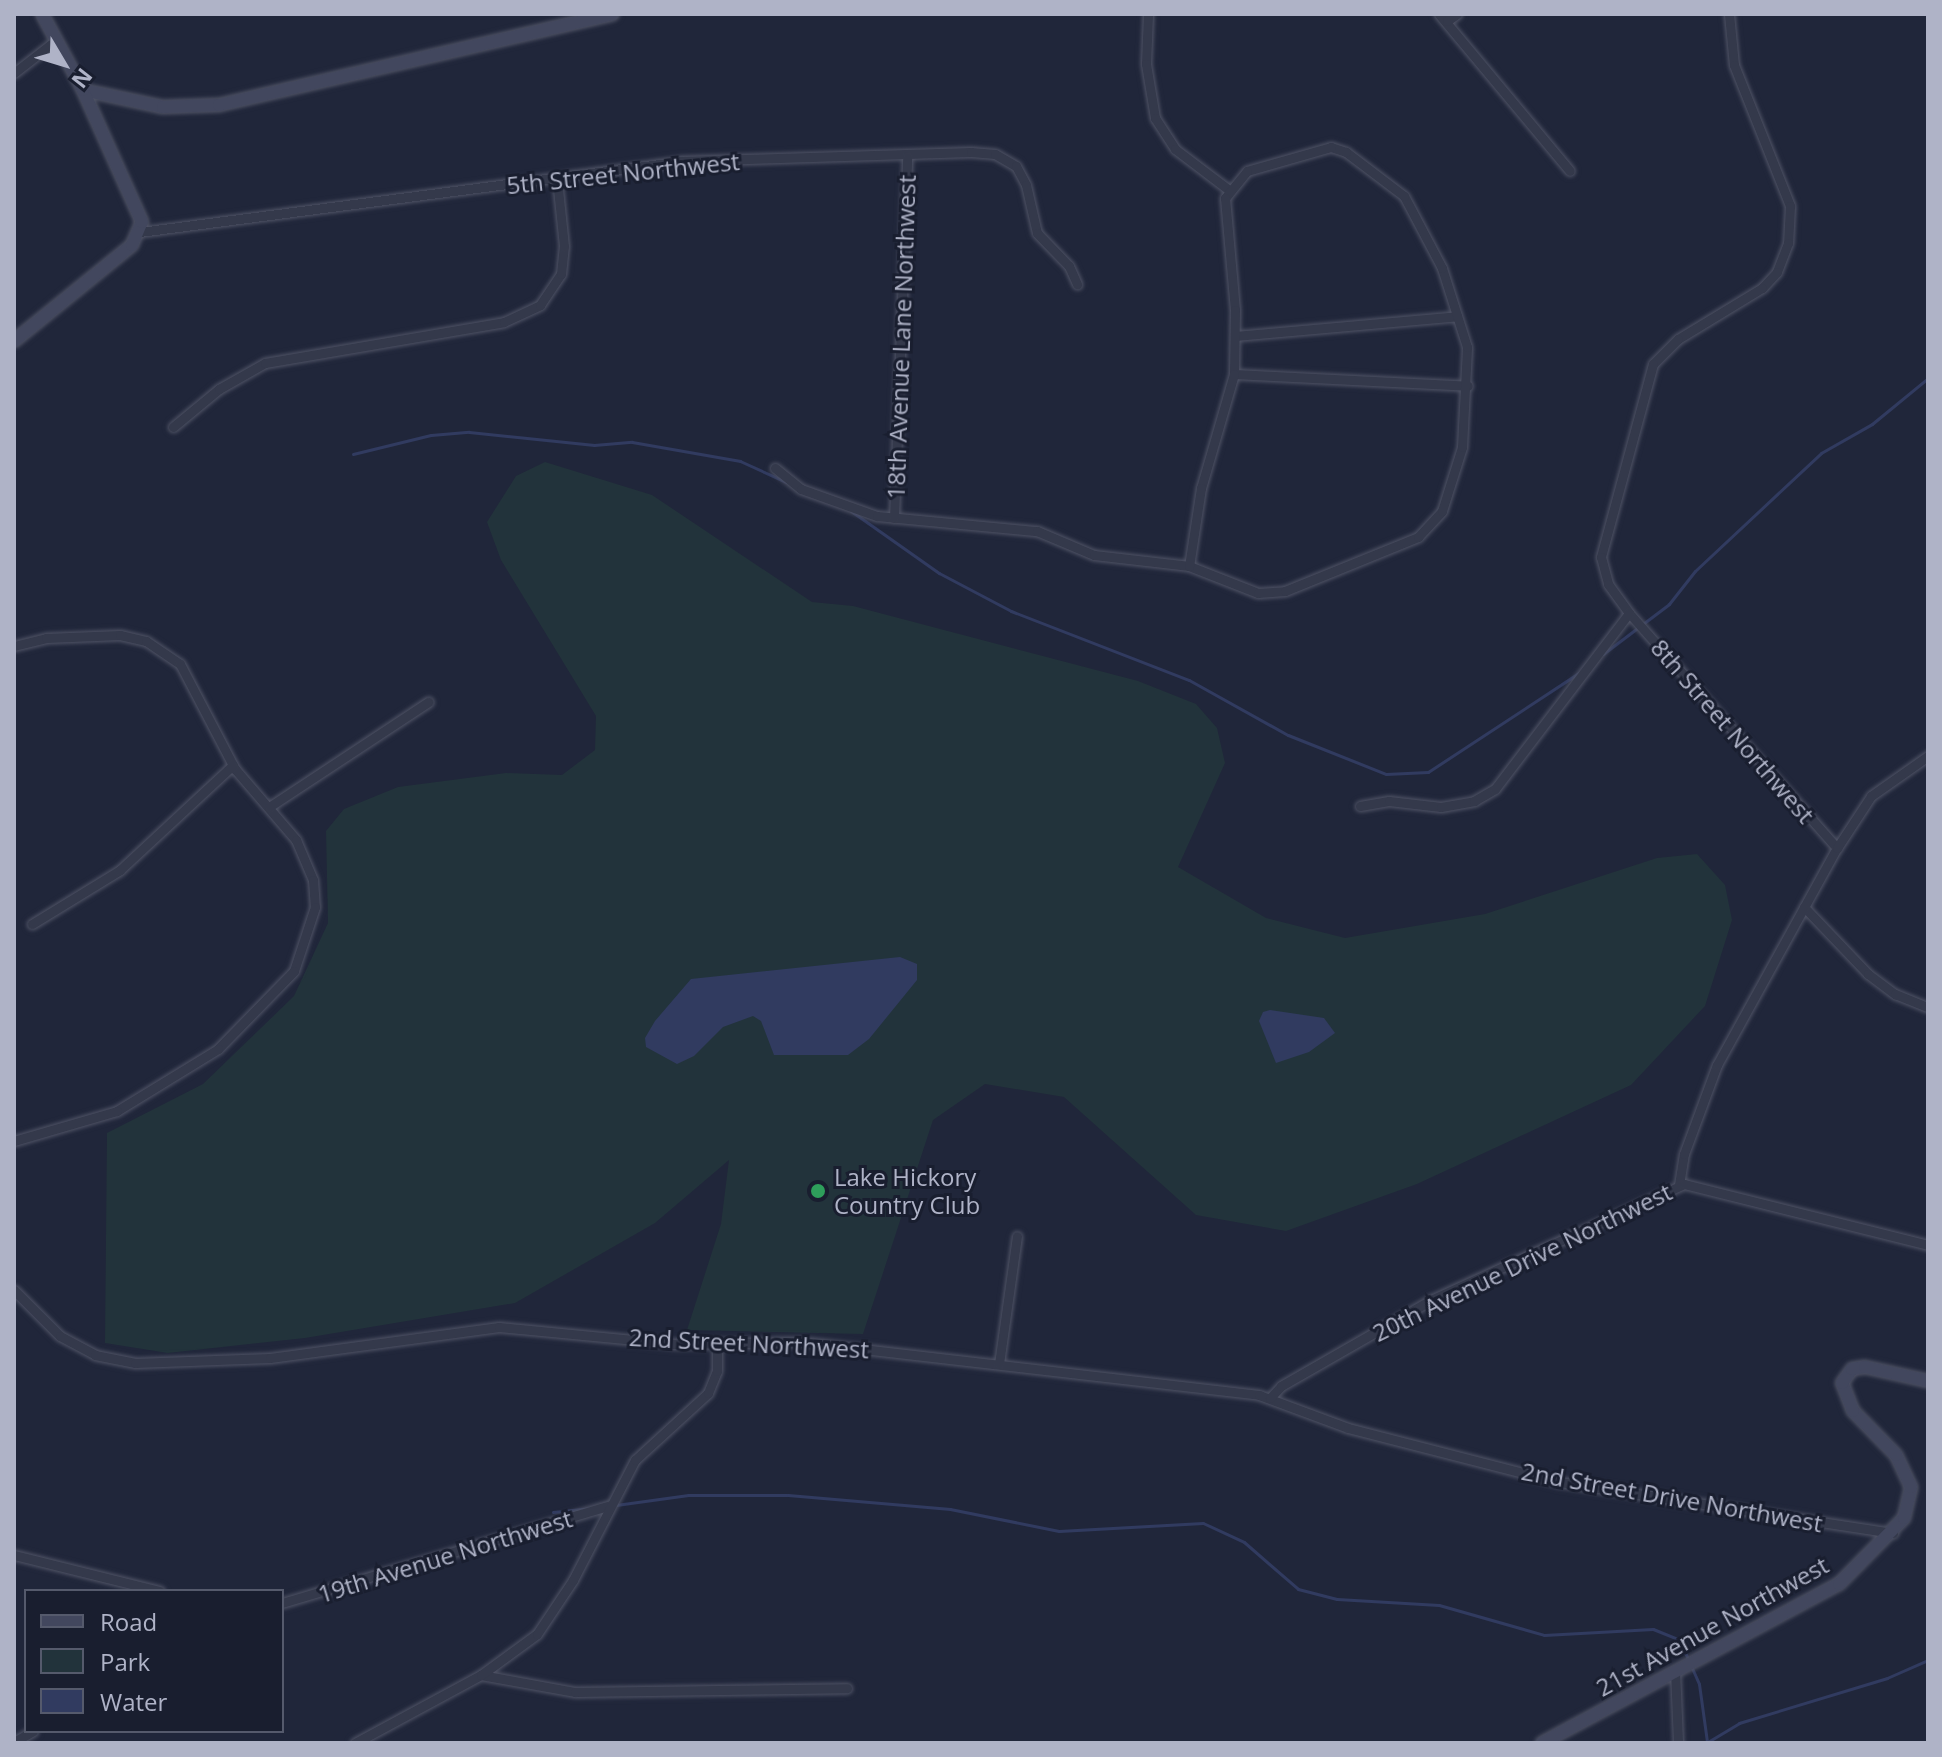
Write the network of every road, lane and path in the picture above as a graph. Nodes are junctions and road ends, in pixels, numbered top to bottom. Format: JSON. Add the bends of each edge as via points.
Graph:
{"nodes":[{"id":1,"x":42,"y":14,"type":"edge"},
{"id":2,"x":613,"y":14,"type":"edge"},
{"id":3,"x":1148,"y":14,"type":"edge"},
{"id":4,"x":1439,"y":14,"type":"edge"},
{"id":5,"x":1457,"y":14,"type":"edge"},
{"id":6,"x":1729,"y":14,"type":"edge"},
{"id":7,"x":1447,"y":21,"type":"junction"},
{"id":8,"x":55,"y":41,"type":"junction"},
{"id":9,"x":14,"y":73,"type":"edge"},
{"id":10,"x":83,"y":90,"type":"junction"},
{"id":11,"x":907,"y":156,"type":"junction"},
{"id":12,"x":1570,"y":171,"type":"dead end"},
{"id":13,"x":557,"y":179,"type":"junction"},
{"id":14,"x":1229,"y":190,"type":"junction"},
{"id":15,"x":140,"y":232,"type":"junction"},
{"id":16,"x":1077,"y":284,"type":"dead end"},
{"id":17,"x":1457,"y":316,"type":"junction"},
{"id":18,"x":1235,"y":336,"type":"junction"},
{"id":19,"x":14,"y":341,"type":"edge"},
{"id":20,"x":1234,"y":374,"type":"junction"},
{"id":21,"x":1468,"y":386,"type":"junction"},
{"id":22,"x":173,"y":427,"type":"dead end"},
{"id":23,"x":775,"y":468,"type":"dead end"},
{"id":24,"x":894,"y":518,"type":"junction"},
{"id":25,"x":1189,"y":566,"type":"junction"},
{"id":26,"x":1629,"y":613,"type":"junction"},
{"id":27,"x":14,"y":646,"type":"edge"},
{"id":28,"x":428,"y":702,"type":"dead end"},
{"id":29,"x":1928,"y":756,"type":"edge"},
{"id":30,"x":233,"y":765,"type":"junction"},
{"id":31,"x":1360,"y":806,"type":"dead end"},
{"id":32,"x":269,"y":807,"type":"junction"},
{"id":33,"x":1837,"y":848,"type":"junction"},
{"id":34,"x":1804,"y":907,"type":"junction"},
{"id":35,"x":32,"y":924,"type":"dead end"},
{"id":36,"x":1928,"y":1007,"type":"edge"},
{"id":37,"x":14,"y":1141,"type":"edge"},
{"id":38,"x":1679,"y":1185,"type":"junction"},
{"id":39,"x":1017,"y":1236,"type":"dead end"},
{"id":40,"x":1928,"y":1245,"type":"edge"},
{"id":41,"x":14,"y":1290,"type":"edge"},
{"id":42,"x":717,"y":1342,"type":"junction"},
{"id":43,"x":999,"y":1364,"type":"junction"},
{"id":44,"x":1928,"y":1381,"type":"edge"},
{"id":45,"x":1270,"y":1398,"type":"junction"},
{"id":46,"x":608,"y":1506,"type":"junction"},
{"id":47,"x":1893,"y":1533,"type":"junction"},
{"id":48,"x":14,"y":1555,"type":"edge"},
{"id":49,"x":152,"y":1589,"type":"edge"},
{"id":50,"x":284,"y":1602,"type":"edge"},
{"id":51,"x":1675,"y":1670,"type":"junction"},
{"id":52,"x":481,"y":1675,"type":"junction"},
{"id":53,"x":847,"y":1688,"type":"dead end"},
{"id":54,"x":355,"y":1743,"type":"edge"},
{"id":55,"x":1542,"y":1743,"type":"edge"},
{"id":56,"x":1678,"y":1743,"type":"edge"}],
"edges":[{"from":1,"to":8,"type":"street"},
{"from":2,"to":10,"type":"street","via":[[219,105],[163,107]]},
{"from":3,"to":14,"type":"street","via":[[1146,64],[1155,118],[1175,149]]},
{"from":4,"to":7,"type":"street"},
{"from":5,"to":7,"type":"street"},
{"from":6,"to":26,"type":"street","name":"8th Street Northwest","via":[[1734,65],[1790,206],[1788,243],[1777,272],[1762,288],[1665,348],[1648,374],[1601,557],[1608,584]]},
{"from":7,"to":12,"type":"street"},
{"from":8,"to":9,"type":"street"},
{"from":8,"to":10,"type":"street"},
{"from":10,"to":15,"type":"street","via":[[139,211]]},
{"from":11,"to":13,"type":"street","name":"5th Street Northwest","via":[[683,161]]},
{"from":11,"to":16,"type":"street","name":"5th Street Northwest","via":[[971,152],[1005,158],[1022,175],[1037,233],[1069,266]]},
{"from":11,"to":24,"type":"street","name":"18th Avenue Lane Northwest"},
{"from":13,"to":15,"type":"street","name":"5th Street Northwest"},
{"from":13,"to":22,"type":"street","via":[[561,274],[540,305],[504,322],[265,363],[219,389]]},
{"from":14,"to":17,"type":"street","via":[[1247,171],[1331,147],[1363,161],[1404,196],[1442,268]]},
{"from":14,"to":18,"type":"street"},
{"from":15,"to":19,"type":"street","via":[[116,259]]},
{"from":17,"to":18,"type":"street"},
{"from":17,"to":21,"type":"street","via":[[1468,356]]},
{"from":18,"to":20,"type":"street"},
{"from":20,"to":21,"type":"street"},
{"from":20,"to":25,"type":"street","via":[[1201,488]]},
{"from":21,"to":25,"type":"street","via":[[1462,447],[1442,511],[1428,531],[1272,593]]},
{"from":23,"to":24,"type":"street","via":[[801,489]]},
{"from":24,"to":25,"type":"street","via":[[1009,526],[1113,560]]},
{"from":26,"to":31,"type":"street","via":[[1495,789],[1474,801],[1441,807],[1389,801]]},
{"from":26,"to":33,"type":"street","name":"8th Street Northwest"},
{"from":27,"to":30,"type":"street","via":[[102,635],[146,641],[190,675]]},
{"from":28,"to":32,"type":"street"},
{"from":29,"to":33,"type":"street","via":[[1879,789]]},
{"from":30,"to":32,"type":"street"},
{"from":30,"to":35,"type":"street","via":[[120,870]]},
{"from":32,"to":37,"type":"street","via":[[296,840],[313,880],[310,930],[281,987],[218,1049],[158,1088],[117,1111]]},
{"from":33,"to":34,"type":"street"},
{"from":34,"to":36,"type":"street","via":[[1868,974],[1895,994]]},
{"from":34,"to":38,"type":"street","via":[[1717,1065],[1684,1154]]},
{"from":38,"to":40,"type":"street","name":"20th Avenue Drive Northwest","via":[[1709,1186]]},
{"from":38,"to":45,"type":"street","name":"20th Avenue Drive Northwest","via":[[1433,1299],[1281,1386]]},
{"from":39,"to":43,"type":"street"},
{"from":41,"to":42,"type":"street","name":"2nd Street Northwest","via":[[47,1327],[80,1348],[144,1364],[270,1358],[499,1327],[674,1344]]},
{"from":42,"to":43,"type":"street","name":"2nd Street Northwest","via":[[802,1342]]},
{"from":42,"to":46,"type":"street","via":[[717,1371],[708,1393],[644,1449]]},
{"from":43,"to":45,"type":"street","name":"2nd Street Northwest"},
{"from":44,"to":47,"type":"street","via":[[1865,1367],[1852,1369],[1842,1383],[1853,1411],[1896,1455],[1910,1478],[1908,1510]]},
{"from":45,"to":47,"type":"street","name":"2nd Street Drive Northwest","via":[[1348,1428],[1559,1482]]},
{"from":46,"to":50,"type":"street","name":"19th Avenue Northwest"},
{"from":46,"to":52,"type":"street","via":[[546,1622],[523,1647]]},
{"from":47,"to":51,"type":"street","name":"21st Avenue Northwest","via":[[1839,1584]]},
{"from":48,"to":49,"type":"street"},
{"from":51,"to":55,"type":"street","name":"21st Avenue Northwest"},
{"from":51,"to":56,"type":"street"},
{"from":52,"to":53,"type":"street","via":[[575,1692]]},
{"from":52,"to":54,"type":"street"}]}
